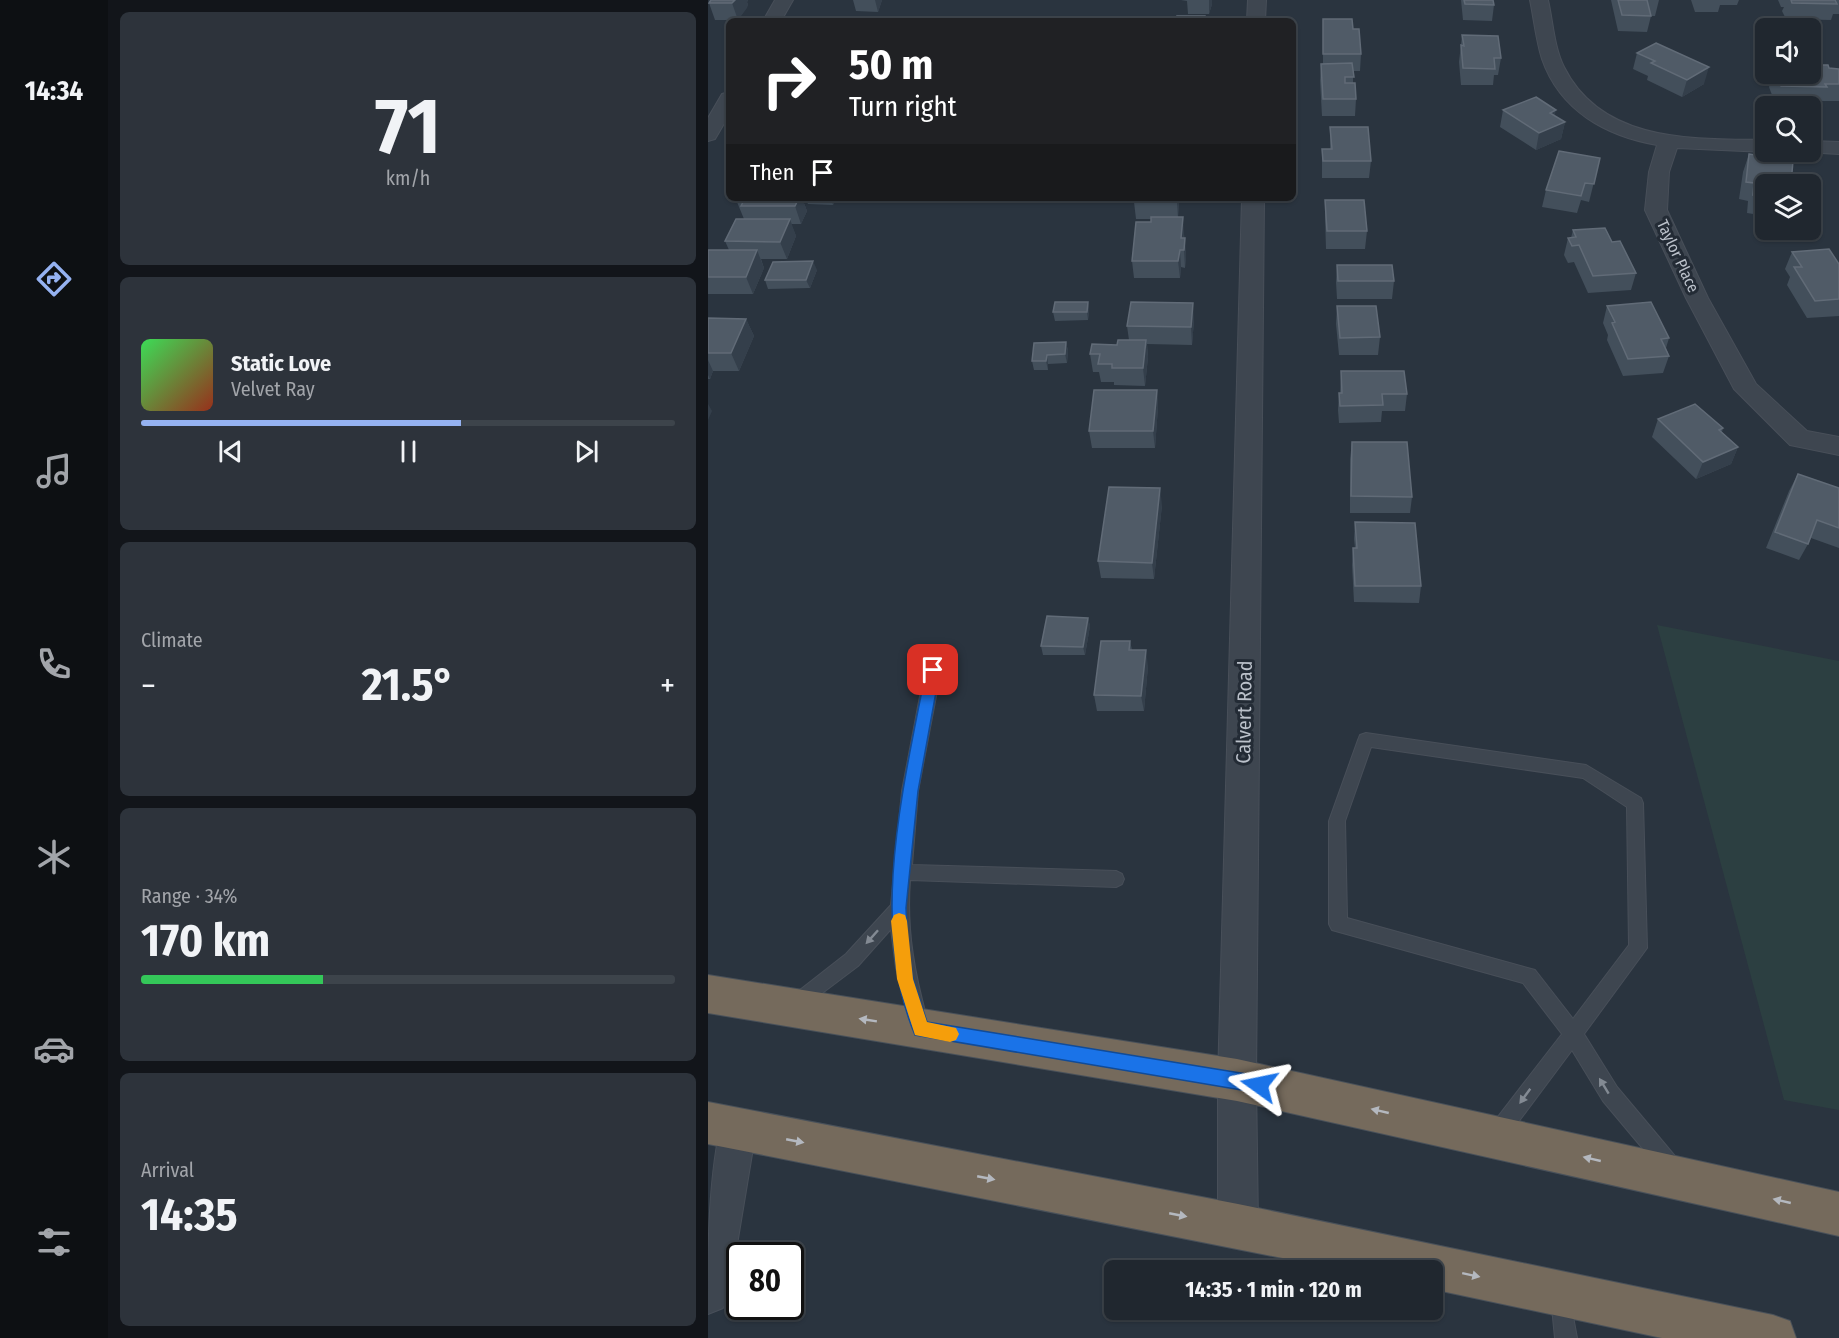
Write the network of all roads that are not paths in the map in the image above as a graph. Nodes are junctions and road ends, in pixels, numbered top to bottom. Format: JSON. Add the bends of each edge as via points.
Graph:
{"nodes":[{"id":1,"x":784,"y":0,"type":"edge"},
{"id":2,"x":1257,"y":0,"type":"edge"},
{"id":3,"x":1539,"y":0,"type":"edge"},
{"id":4,"x":774,"y":18,"type":"edge"},
{"id":5,"x":1256,"y":18,"type":"edge"},
{"id":6,"x":726,"y":103,"type":"edge"},
{"id":7,"x":708,"y":135,"type":"edge"},
{"id":8,"x":1669,"y":140,"type":"junction"},
{"id":9,"x":1755,"y":146,"type":"edge"},
{"id":10,"x":1821,"y":147,"type":"edge"},
{"id":11,"x":1839,"y":148,"type":"edge"},
{"id":12,"x":1253,"y":201,"type":"edge"},
{"id":13,"x":1839,"y":446,"type":"edge"},
{"id":14,"x":933,"y":670,"type":"dead end"},
{"id":15,"x":903,"y":872,"type":"junction"},
{"id":16,"x":1116,"y":879,"type":"dead end"},
{"id":17,"x":899,"y":908,"type":"junction"},
{"id":18,"x":708,"y":994,"type":"edge"},
{"id":19,"x":791,"y":1008,"type":"junction"},
{"id":20,"x":921,"y":1029,"type":"junction"},
{"id":21,"x":1572,"y":1032,"type":"junction"},
{"id":22,"x":1237,"y":1080,"type":"junction"},
{"id":23,"x":723,"y":1127,"type":"edge"},
{"id":24,"x":1495,"y":1137,"type":"junction"},
{"id":25,"x":1682,"y":1179,"type":"junction"},
{"id":26,"x":1839,"y":1214,"type":"edge"},
{"id":27,"x":1238,"y":1226,"type":"junction"},
{"id":28,"x":708,"y":1293,"type":"edge"},
{"id":29,"x":1561,"y":1294,"type":"junction"},
{"id":30,"x":1566,"y":1338,"type":"edge"},
{"id":31,"x":1773,"y":1338,"type":"edge"}],
"edges":[{"from":1,"to":4,"type":"street"},
{"from":2,"to":5,"type":"street"},
{"from":3,"to":8,"type":"street","via":[[1554,65],[1587,111],[1620,128]]},
{"from":6,"to":7,"type":"street"},
{"from":8,"to":9,"type":"street"},
{"from":8,"to":13,"type":"street","name":"Taylor Place","via":[[1659,172],[1656,210],[1746,389],[1799,439]]},
{"from":10,"to":11,"type":"street"},
{"from":12,"to":22,"type":"street","name":"Calvert Road"},
{"from":14,"to":15,"type":"lane","via":[[910,791]]},
{"from":15,"to":16,"type":"lane"},
{"from":15,"to":17,"type":"lane"},
{"from":17,"to":19,"type":"lane","one_way":true,"via":[[852,960]]},
{"from":17,"to":20,"type":"lane","via":[[905,979]]},
{"from":18,"to":19,"type":"highway"},
{"from":20,"to":19,"type":"highway","one_way":true},
{"from":20,"to":22,"type":"highway"},
{"from":21,"to":21,"type":"lane","via":[[1638,948],[1635,803],[1586,772],[1366,740],[1338,821],[1338,924],[1529,976]]},
{"from":21,"to":24,"type":"lane","one_way":true},
{"from":25,"to":21,"type":"lane","one_way":true,"via":[[1610,1094]]},
{"from":24,"to":22,"type":"highway","one_way":true},
{"from":22,"to":27,"type":"street","name":"Calvert Road"},
{"from":23,"to":27,"type":"highway","one_way":true},
{"from":23,"to":28,"type":"street"},
{"from":25,"to":24,"type":"highway","one_way":true},
{"from":26,"to":25,"type":"highway","one_way":true},
{"from":27,"to":29,"type":"highway","one_way":true},
{"from":29,"to":30,"type":"lane"},
{"from":29,"to":31,"type":"highway"}]}
